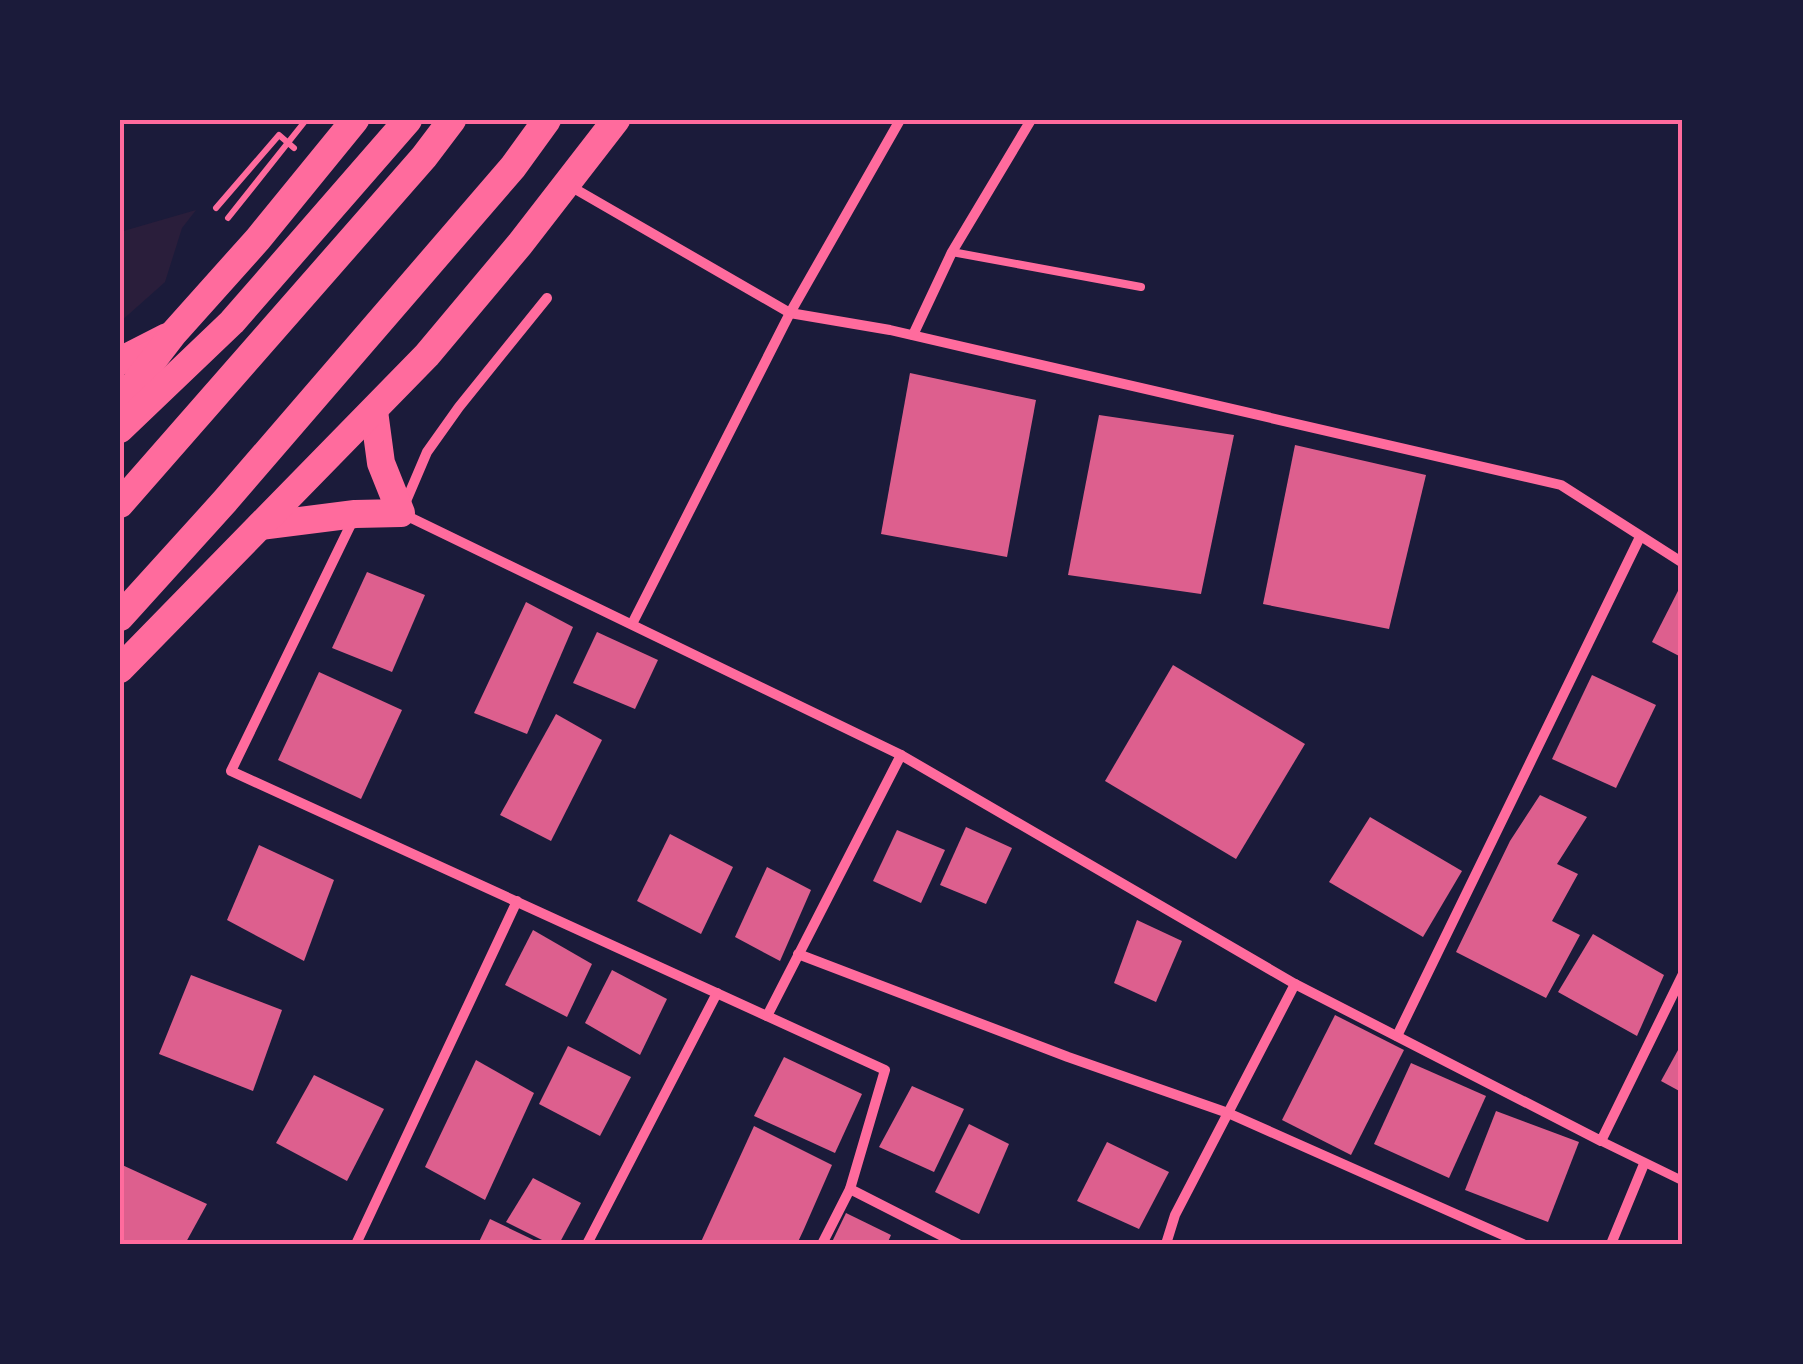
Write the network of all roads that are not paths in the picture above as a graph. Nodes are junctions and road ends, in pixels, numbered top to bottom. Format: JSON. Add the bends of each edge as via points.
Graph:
{"nodes":[{"id":1,"x":356,"y":120,"type":"edge"},
{"id":2,"x":408,"y":120,"type":"edge"},
{"id":3,"x":452,"y":120,"type":"edge"},
{"id":4,"x":547,"y":120,"type":"edge"},
{"id":5,"x":616,"y":120,"type":"edge"},
{"id":6,"x":900,"y":120,"type":"edge"},
{"id":7,"x":1031,"y":120,"type":"edge"},
{"id":8,"x":567,"y":184,"type":"junction"},
{"id":9,"x":952,"y":252,"type":"junction"},
{"id":10,"x":1140,"y":286,"type":"dead end"},
{"id":11,"x":546,"y":298,"type":"dead end"},
{"id":12,"x":790,"y":314,"type":"junction"},
{"id":13,"x":173,"y":334,"type":"junction"},
{"id":14,"x":913,"y":335,"type":"junction"},
{"id":15,"x":120,"y":361,"type":"edge"},
{"id":16,"x":120,"y":403,"type":"edge"},
{"id":17,"x":374,"y":411,"type":"junction"},
{"id":18,"x":120,"y":428,"type":"edge"},
{"id":19,"x":225,"y":501,"type":"junction"},
{"id":20,"x":120,"y":504,"type":"edge"},
{"id":21,"x":355,"y":514,"type":"junction"},
{"id":22,"x":401,"y":514,"type":"junction"},
{"id":23,"x":260,"y":526,"type":"junction"},
{"id":24,"x":1640,"y":538,"type":"junction"},
{"id":25,"x":1683,"y":563,"type":"edge"},
{"id":26,"x":120,"y":616,"type":"edge"},
{"id":27,"x":632,"y":624,"type":"junction"},
{"id":28,"x":120,"y":647,"type":"edge"},
{"id":29,"x":120,"y":669,"type":"edge"},
{"id":30,"x":901,"y":755,"type":"junction"},
{"id":31,"x":517,"y":901,"type":"junction"},
{"id":32,"x":798,"y":954,"type":"junction"},
{"id":33,"x":1683,"y":974,"type":"edge"},
{"id":34,"x":1295,"y":984,"type":"junction"},
{"id":35,"x":717,"y":993,"type":"junction"},
{"id":36,"x":767,"y":1016,"type":"junction"},
{"id":37,"x":1397,"y":1036,"type":"junction"},
{"id":38,"x":1228,"y":1114,"type":"junction"},
{"id":39,"x":1601,"y":1141,"type":"junction"},
{"id":40,"x":1644,"y":1164,"type":"junction"},
{"id":41,"x":1683,"y":1181,"type":"edge"},
{"id":42,"x":850,"y":1190,"type":"junction"},
{"id":43,"x":356,"y":1244,"type":"edge"},
{"id":44,"x":587,"y":1244,"type":"edge"},
{"id":45,"x":822,"y":1244,"type":"edge"},
{"id":46,"x":958,"y":1244,"type":"edge"},
{"id":47,"x":1166,"y":1244,"type":"edge"},
{"id":48,"x":1523,"y":1244,"type":"edge"},
{"id":49,"x":1610,"y":1244,"type":"edge"}],
"edges":[{"from":1,"to":13,"type":"highway"},
{"from":2,"to":18,"type":"highway","via":[[232,322]]},
{"from":3,"to":20,"type":"highway"},
{"from":4,"to":19,"type":"highway","via":[[513,168]]},
{"from":5,"to":8,"type":"highway"},
{"from":6,"to":12,"type":"street"},
{"from":7,"to":9,"type":"street"},
{"from":8,"to":12,"type":"street"},
{"from":8,"to":17,"type":"highway"},
{"from":9,"to":10,"type":"lane"},
{"from":9,"to":14,"type":"street"},
{"from":11,"to":22,"type":"street","via":[[427,452]]},
{"from":12,"to":14,"type":"street"},
{"from":12,"to":27,"type":"street"},
{"from":13,"to":15,"type":"highway"},
{"from":13,"to":16,"type":"highway"},
{"from":14,"to":24,"type":"street","via":[[1561,485]]},
{"from":17,"to":22,"type":"highway","via":[[381,463]]},
{"from":17,"to":23,"type":"highway"},
{"from":19,"to":26,"type":"highway"},
{"from":19,"to":28,"type":"highway"},
{"from":21,"to":22,"type":"highway"},
{"from":21,"to":23,"type":"highway"},
{"from":21,"to":31,"type":"street","via":[[231,771]]},
{"from":22,"to":27,"type":"street"},
{"from":23,"to":29,"type":"highway"},
{"from":24,"to":25,"type":"street"},
{"from":24,"to":37,"type":"street"},
{"from":27,"to":30,"type":"street"},
{"from":30,"to":32,"type":"street"},
{"from":30,"to":34,"type":"street"},
{"from":31,"to":35,"type":"street"},
{"from":31,"to":43,"type":"street"},
{"from":32,"to":36,"type":"street"},
{"from":32,"to":38,"type":"street"},
{"from":33,"to":39,"type":"street"},
{"from":34,"to":37,"type":"street"},
{"from":34,"to":38,"type":"street"},
{"from":35,"to":36,"type":"street"},
{"from":35,"to":44,"type":"street"},
{"from":36,"to":42,"type":"street","via":[[885,1070]]},
{"from":37,"to":39,"type":"street"},
{"from":38,"to":47,"type":"street"},
{"from":38,"to":48,"type":"street"},
{"from":39,"to":40,"type":"street"},
{"from":40,"to":41,"type":"street"},
{"from":40,"to":49,"type":"street"},
{"from":42,"to":45,"type":"street"},
{"from":42,"to":46,"type":"street"}]}
